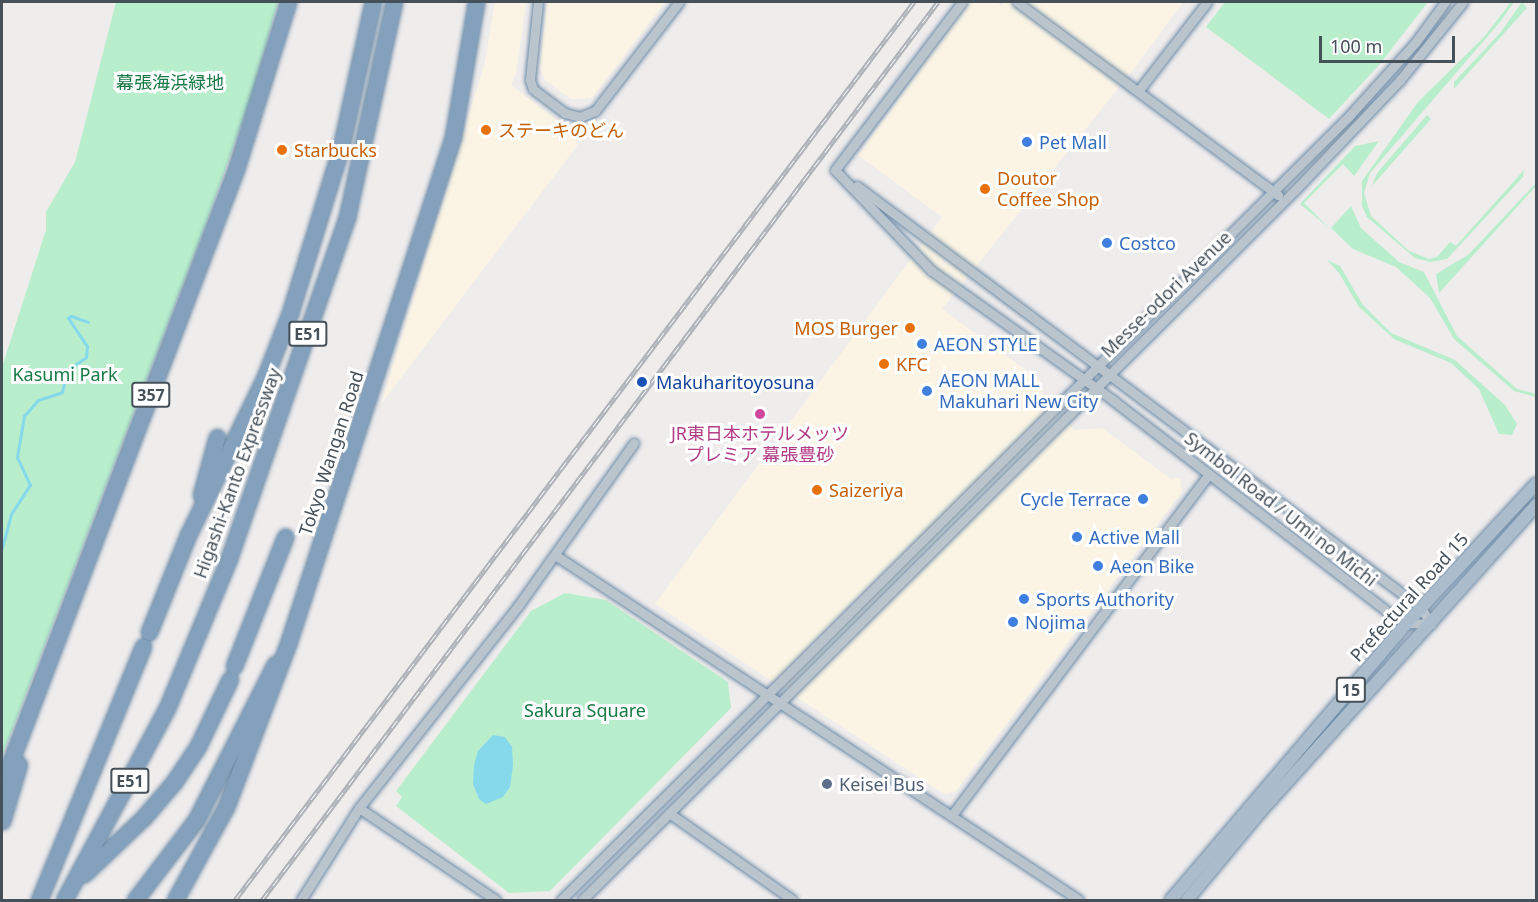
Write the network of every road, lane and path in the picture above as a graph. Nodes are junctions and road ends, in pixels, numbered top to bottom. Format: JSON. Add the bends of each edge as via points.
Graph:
{"nodes":[{"id":1,"x":288,"y":2,"type":"edge"},
{"id":2,"x":373,"y":2,"type":"edge"},
{"id":3,"x":393,"y":2,"type":"edge"},
{"id":4,"x":476,"y":2,"type":"edge"},
{"id":5,"x":484,"y":2,"type":"edge"},
{"id":6,"x":538,"y":2,"type":"edge"},
{"id":7,"x":679,"y":2,"type":"edge"},
{"id":8,"x":962,"y":2,"type":"edge"},
{"id":9,"x":1017,"y":2,"type":"edge"},
{"id":10,"x":1207,"y":2,"type":"edge"},
{"id":11,"x":1445,"y":2,"type":"edge"},
{"id":12,"x":1463,"y":2,"type":"edge"},
{"id":13,"x":1139,"y":90,"type":"junction"},
{"id":14,"x":453,"y":137,"type":"junction"},
{"id":15,"x":835,"y":170,"type":"junction"},
{"id":16,"x":1274,"y":191,"type":"junction"},
{"id":17,"x":1285,"y":201,"type":"junction"},
{"id":18,"x":1100,"y":367,"type":"junction"},
{"id":19,"x":1109,"y":373,"type":"junction"},
{"id":20,"x":1085,"y":381,"type":"junction"},
{"id":21,"x":1095,"y":387,"type":"junction"},
{"id":22,"x":217,"y":437,"type":"dead end"},
{"id":23,"x":634,"y":443,"type":"dead end"},
{"id":24,"x":1209,"y":474,"type":"junction"},
{"id":25,"x":1536,"y":484,"type":"edge"},
{"id":26,"x":1536,"y":505,"type":"edge"},
{"id":27,"x":188,"y":535,"type":"junction"},
{"id":28,"x":285,"y":537,"type":"dead end"},
{"id":29,"x":555,"y":555,"type":"junction"},
{"id":30,"x":1421,"y":608,"type":"junction"},
{"id":31,"x":1407,"y":622,"type":"junction"},
{"id":32,"x":1431,"y":624,"type":"junction"},
{"id":33,"x":288,"y":644,"type":"junction"},
{"id":34,"x":768,"y":696,"type":"junction"},
{"id":35,"x":780,"y":703,"type":"junction"},
{"id":36,"x":31,"y":709,"type":"junction"},
{"id":37,"x":2,"y":784,"type":"edge"},
{"id":38,"x":359,"y":808,"type":"junction"},
{"id":39,"x":669,"y":813,"type":"junction"},
{"id":40,"x":952,"y":815,"type":"junction"},
{"id":41,"x":2,"y":821,"type":"edge"},
{"id":42,"x":73,"y":884,"type":"junction"},
{"id":43,"x":39,"y":900,"type":"edge"},
{"id":44,"x":64,"y":900,"type":"edge"},
{"id":45,"x":135,"y":900,"type":"edge"},
{"id":46,"x":175,"y":900,"type":"edge"},
{"id":47,"x":302,"y":900,"type":"edge"},
{"id":48,"x":496,"y":900,"type":"edge"},
{"id":49,"x":561,"y":900,"type":"edge"},
{"id":50,"x":582,"y":900,"type":"edge"},
{"id":51,"x":791,"y":900,"type":"edge"},
{"id":52,"x":1079,"y":900,"type":"edge"},
{"id":53,"x":1171,"y":900,"type":"edge"},
{"id":54,"x":1188,"y":900,"type":"edge"}],
"edges":[{"from":1,"to":36,"type":"highway","number":"357","via":[[236,169]]},
{"from":2,"to":27,"type":"highway","name":"Higashi-Kanto Expressway","number":"E51","via":[[341,147],[311,255],[265,377]]},
{"from":3,"to":42,"type":"highway","name":"Higashi-Kanto Expressway","number":"E51","via":[[346,218],[229,558],[167,708]]},
{"from":4,"to":14,"type":"highway","name":"Tokyo Wangan Road"},
{"from":5,"to":14,"type":"highway","via":[[462,116]]},
{"from":6,"to":7,"type":"street","via":[[530,80],[534,88],[565,113],[579,117],[596,111]]},
{"from":8,"to":15,"type":"street"},
{"from":9,"to":13,"type":"street"},
{"from":10,"to":13,"type":"street"},
{"from":11,"to":16,"type":"street","name":"Messe-odori Avenue","via":[[1390,73]]},
{"from":12,"to":17,"type":"street","name":"Messe-odori Avenue","via":[[1400,80]]},
{"from":13,"to":16,"type":"street"},
{"from":14,"to":33,"type":"highway","name":"Tokyo Wangan Road"},
{"from":15,"to":18,"type":"street"},
{"from":15,"to":20,"type":"street","name":"Symbol Road / Umi no Michi","via":[[932,271]]},
{"from":16,"to":17,"type":"street"},
{"from":16,"to":18,"type":"street","name":"Messe-odori Avenue"},
{"from":17,"to":19,"type":"street","name":"Messe-odori Avenue"},
{"from":18,"to":19,"type":"street","name":"Symbol Road / Umi no Michi"},
{"from":18,"to":20,"type":"street","name":"Messe-odori Avenue"},
{"from":19,"to":21,"type":"street","name":"Messe-odori Avenue"},
{"from":19,"to":30,"type":"street","name":"Symbol Road / Umi no Michi"},
{"from":20,"to":21,"type":"street","name":"Symbol Road / Umi no Michi"},
{"from":20,"to":34,"type":"street","name":"Messe-odori Avenue"},
{"from":21,"to":24,"type":"street","name":"Symbol Road / Umi no Michi"},
{"from":21,"to":35,"type":"street","name":"Messe-odori Avenue"},
{"from":22,"to":27,"type":"highway"},
{"from":23,"to":29,"type":"street"},
{"from":24,"to":31,"type":"street","name":"Symbol Road / Umi no Michi"},
{"from":24,"to":40,"type":"street"},
{"from":25,"to":30,"type":"main road","name":"Prefectural Road 15","number":"15"},
{"from":26,"to":32,"type":"main road","name":"Prefectural Road 15","number":"15"},
{"from":27,"to":43,"type":"highway","name":"Higashi-Kanto Expressway","number":"E51"},
{"from":28,"to":42,"type":"highway","via":[[232,673],[198,746],[144,817]]},
{"from":29,"to":34,"type":"street"},
{"from":29,"to":38,"type":"street"},
{"from":30,"to":31,"type":"main road","name":"Prefectural Road 15","number":"15"},
{"from":30,"to":32,"type":"street","name":"Symbol Road / Umi no Michi"},
{"from":31,"to":32,"type":"street"},
{"from":31,"to":53,"type":"main road","name":"Prefectural Road 15","number":"15"},
{"from":32,"to":54,"type":"main road","name":"Prefectural Road 15","number":"15","via":[[1260,812]]},
{"from":33,"to":45,"type":"highway","via":[[265,679],[196,820]]},
{"from":33,"to":46,"type":"highway","name":"Tokyo Wangan Road","via":[[226,807]]},
{"from":34,"to":35,"type":"street"},
{"from":34,"to":49,"type":"street","name":"Messe-odori Avenue"},
{"from":35,"to":39,"type":"street","name":"Messe-odori Avenue"},
{"from":35,"to":40,"type":"street"},
{"from":36,"to":37,"type":"highway","number":"357"},
{"from":36,"to":41,"type":"highway","via":[[29,731]]},
{"from":38,"to":47,"type":"street"},
{"from":38,"to":48,"type":"street"},
{"from":39,"to":50,"type":"street","name":"Messe-odori Avenue"},
{"from":39,"to":51,"type":"street"},
{"from":40,"to":52,"type":"street"},
{"from":42,"to":44,"type":"highway","name":"Higashi-Kanto Expressway","number":"E51"}]}
